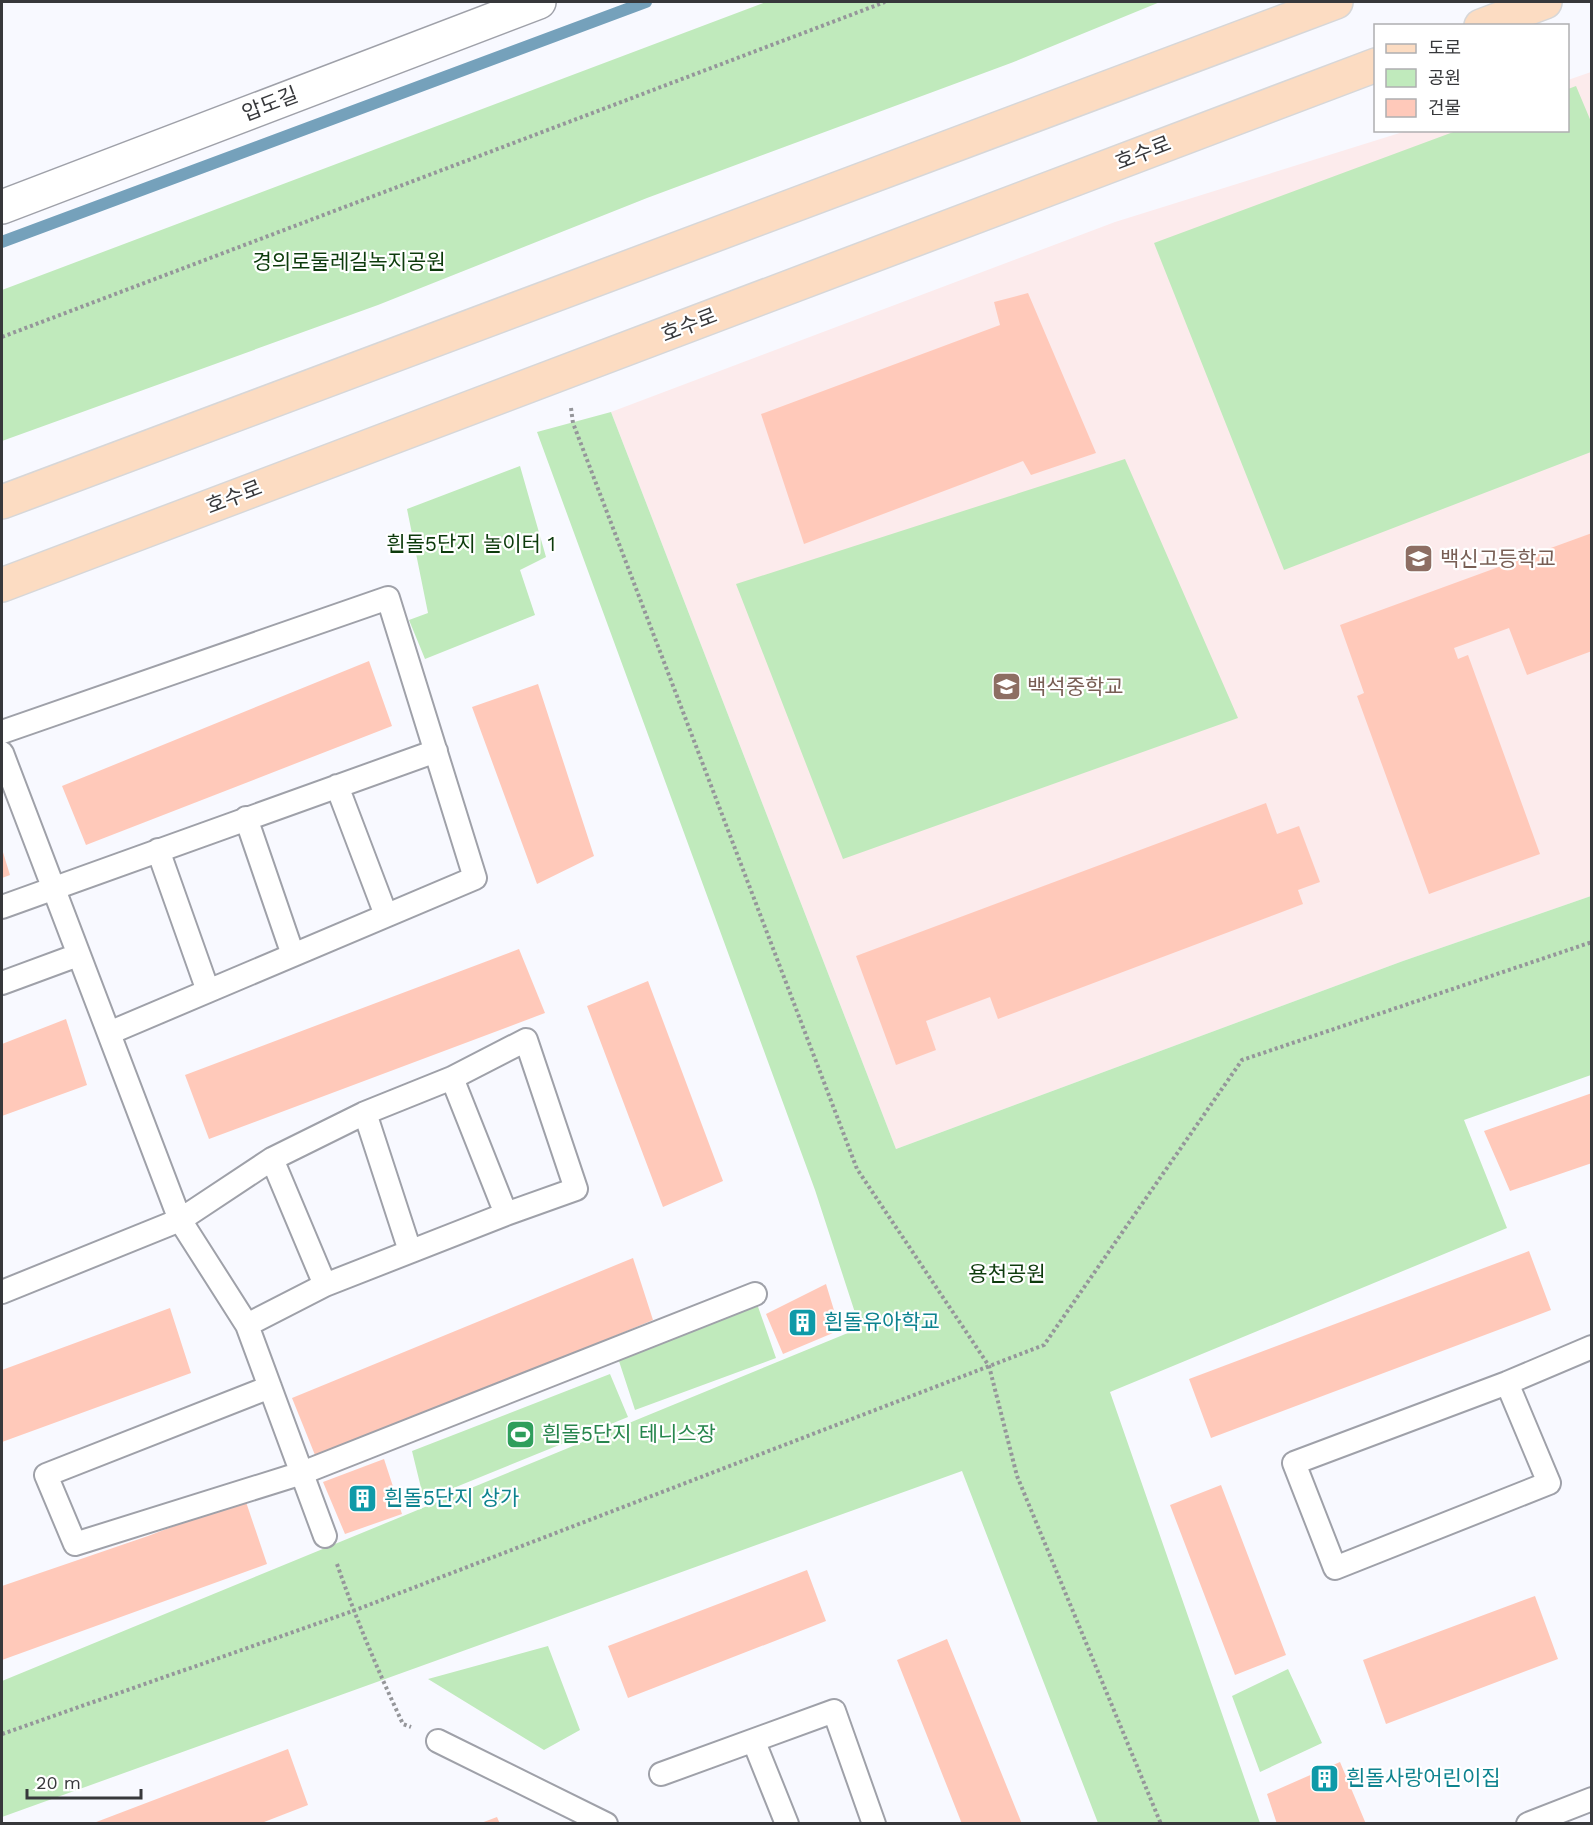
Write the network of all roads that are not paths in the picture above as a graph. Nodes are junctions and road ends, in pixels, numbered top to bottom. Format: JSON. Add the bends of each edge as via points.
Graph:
{"nodes":[{"id":1,"x":539,"y":2,"type":"edge"},
{"id":2,"x":1336,"y":2,"type":"edge"},
{"id":3,"x":1545,"y":2,"type":"edge"},
{"id":4,"x":1486,"y":24,"type":"edge"},
{"id":5,"x":1374,"y":66,"type":"edge"},
{"id":6,"x":2,"y":207,"type":"edge"},
{"id":7,"x":2,"y":502,"type":"edge"},
{"id":8,"x":2,"y":585,"type":"edge"},
{"id":9,"x":2,"y":732,"type":"edge"},
{"id":10,"x":436,"y":751,"type":"junction"},
{"id":11,"x":2,"y":753,"type":"edge"},
{"id":12,"x":337,"y":786,"type":"junction"},
{"id":13,"x":246,"y":818,"type":"junction"},
{"id":14,"x":158,"y":850,"type":"junction"},
{"id":15,"x":53,"y":887,"type":"junction"},
{"id":16,"x":2,"y":907,"type":"edge"},
{"id":17,"x":386,"y":915,"type":"junction"},
{"id":18,"x":78,"y":955,"type":"junction"},
{"id":19,"x":293,"y":955,"type":"junction"},
{"id":20,"x":2,"y":983,"type":"edge"},
{"id":21,"x":208,"y":991,"type":"junction"},
{"id":22,"x":109,"y":1033,"type":"junction"},
{"id":23,"x":453,"y":1078,"type":"junction"},
{"id":24,"x":365,"y":1113,"type":"junction"},
{"id":25,"x":272,"y":1159,"type":"junction"},
{"id":26,"x":506,"y":1214,"type":"junction"},
{"id":27,"x":180,"y":1220,"type":"junction"},
{"id":28,"x":410,"y":1251,"type":"junction"},
{"id":29,"x":325,"y":1285,"type":"junction"},
{"id":30,"x":2,"y":1292,"type":"edge"},
{"id":31,"x":755,"y":1294,"type":"dead end"},
{"id":32,"x":247,"y":1325,"type":"junction"},
{"id":33,"x":1592,"y":1347,"type":"edge"},
{"id":34,"x":1507,"y":1383,"type":"junction"},
{"id":35,"x":270,"y":1387,"type":"junction"},
{"id":36,"x":302,"y":1473,"type":"junction"},
{"id":37,"x":325,"y":1536,"type":"road end"},
{"id":38,"x":438,"y":1741,"type":"road end"},
{"id":39,"x":754,"y":1742,"type":"junction"},
{"id":40,"x":661,"y":1774,"type":"dead end"},
{"id":41,"x":1592,"y":1799,"type":"edge"},
{"id":42,"x":606,"y":1824,"type":"edge"},
{"id":43,"x":787,"y":1824,"type":"edge"},
{"id":44,"x":874,"y":1824,"type":"edge"},
{"id":45,"x":1528,"y":1824,"type":"edge"}],
"edges":[{"from":1,"to":6,"type":"street","name":"압도길"},
{"from":2,"to":7,"type":"main road"},
{"from":3,"to":4,"type":"main road"},
{"from":5,"to":8,"type":"main road","name":"호수로"},
{"from":9,"to":10,"type":"lane","via":[[388,598]]},
{"from":10,"to":12,"type":"lane"},
{"from":10,"to":17,"type":"lane","via":[[475,878]]},
{"from":11,"to":15,"type":"lane"},
{"from":12,"to":13,"type":"lane"},
{"from":12,"to":17,"type":"lane"},
{"from":13,"to":14,"type":"lane"},
{"from":13,"to":19,"type":"lane"},
{"from":14,"to":15,"type":"lane"},
{"from":14,"to":21,"type":"lane"},
{"from":15,"to":16,"type":"lane"},
{"from":15,"to":18,"type":"lane"},
{"from":17,"to":19,"type":"lane"},
{"from":18,"to":20,"type":"lane"},
{"from":18,"to":22,"type":"lane"},
{"from":19,"to":21,"type":"lane"},
{"from":21,"to":22,"type":"lane"},
{"from":22,"to":27,"type":"lane"},
{"from":23,"to":24,"type":"lane"},
{"from":23,"to":26,"type":"lane"},
{"from":23,"to":26,"type":"lane","via":[[526,1040],[576,1189]]},
{"from":24,"to":25,"type":"lane"},
{"from":24,"to":28,"type":"lane"},
{"from":25,"to":27,"type":"lane"},
{"from":25,"to":29,"type":"lane"},
{"from":26,"to":28,"type":"lane"},
{"from":27,"to":30,"type":"lane"},
{"from":27,"to":32,"type":"lane"},
{"from":28,"to":29,"type":"lane"},
{"from":29,"to":32,"type":"lane"},
{"from":31,"to":36,"type":"lane"},
{"from":32,"to":35,"type":"lane"},
{"from":33,"to":34,"type":"lane"},
{"from":34,"to":34,"type":"lane","via":[[1294,1463],[1335,1568],[1549,1483]]},
{"from":35,"to":36,"type":"lane"},
{"from":35,"to":36,"type":"lane","via":[[46,1475],[75,1544]]},
{"from":36,"to":37,"type":"lane"},
{"from":38,"to":42,"type":"lane"},
{"from":39,"to":40,"type":"lane"},
{"from":39,"to":43,"type":"lane"},
{"from":39,"to":44,"type":"lane","via":[[834,1712]]},
{"from":41,"to":45,"type":"lane"}]}
